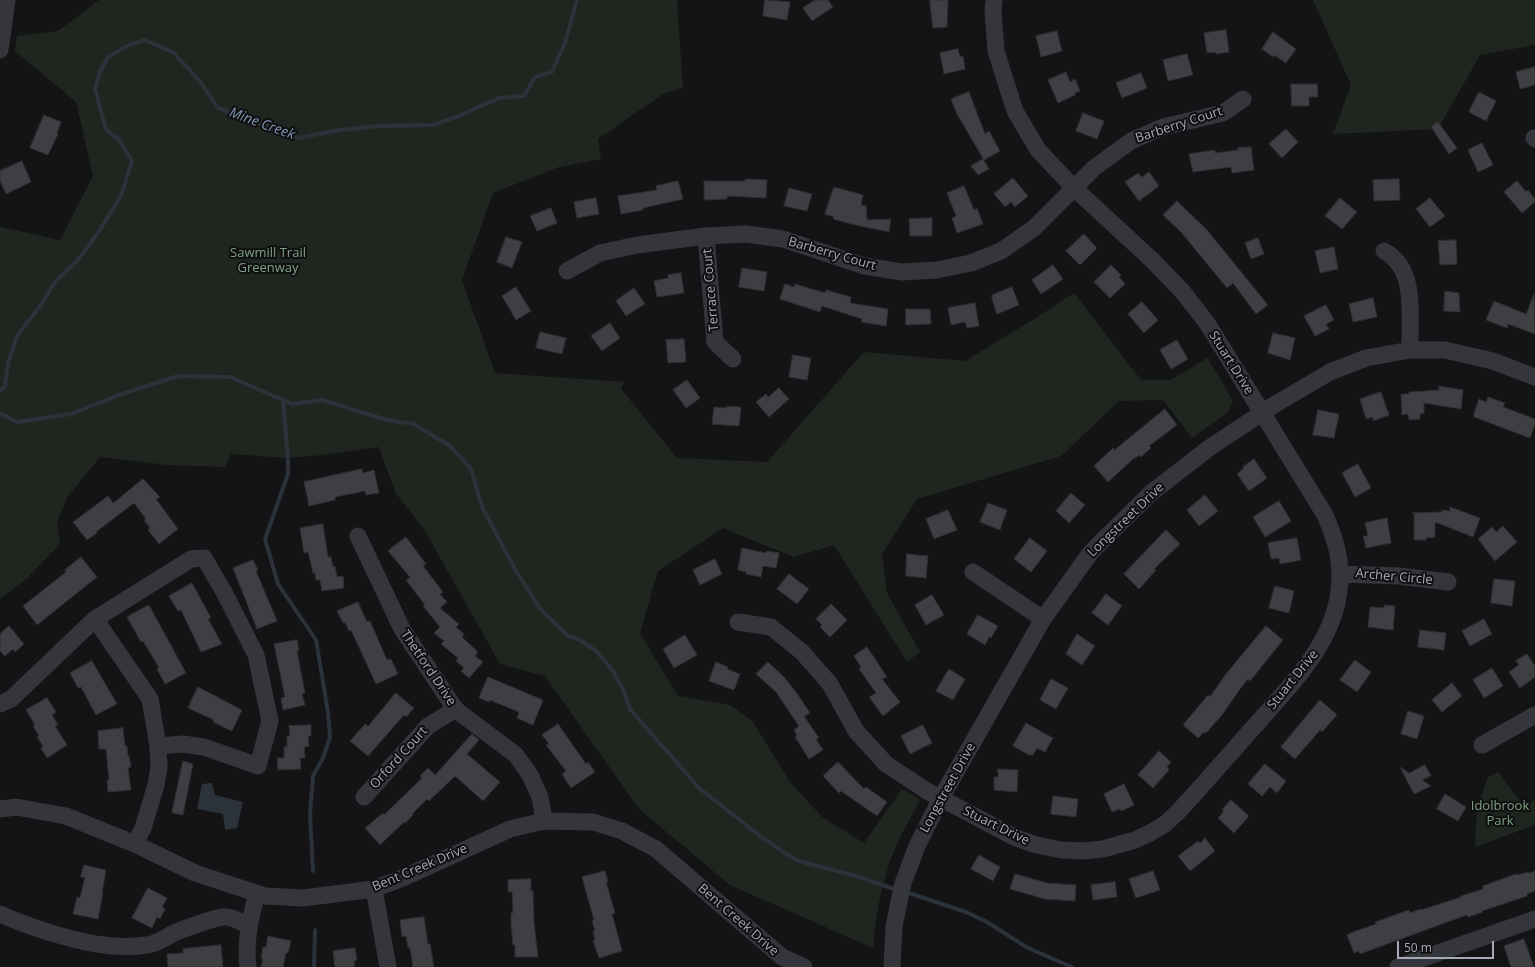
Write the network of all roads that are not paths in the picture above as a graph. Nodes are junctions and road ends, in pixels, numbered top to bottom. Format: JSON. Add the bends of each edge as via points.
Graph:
{"nodes":[{"id":1,"x":7,"y":0,"type":"edge"},
{"id":2,"x":994,"y":0,"type":"edge"},
{"id":3,"x":0,"y":50,"type":"edge"},
{"id":4,"x":1243,"y":99,"type":"dead end"},
{"id":5,"x":1074,"y":188,"type":"junction"},
{"id":6,"x":706,"y":236,"type":"junction"},
{"id":7,"x":1384,"y":251,"type":"dead end"},
{"id":8,"x":567,"y":271,"type":"dead end"},
{"id":9,"x":1410,"y":350,"type":"junction"},
{"id":10,"x":733,"y":360,"type":"dead end"},
{"id":11,"x":1535,"y":377,"type":"edge"},
{"id":12,"x":1262,"y":412,"type":"junction"},
{"id":13,"x":358,"y":536,"type":"dead end"},
{"id":14,"x":973,"y":572,"type":"dead end"},
{"id":15,"x":1340,"y":574,"type":"junction"},
{"id":16,"x":1448,"y":582,"type":"dead end"},
{"id":17,"x":95,"y":619,"type":"junction"},
{"id":18,"x":1043,"y":619,"type":"junction"},
{"id":19,"x":738,"y":622,"type":"dead end"},
{"id":20,"x":0,"y":704,"type":"edge"},
{"id":21,"x":456,"y":708,"type":"junction"},
{"id":22,"x":1535,"y":715,"type":"edge"},
{"id":23,"x":1482,"y":745,"type":"dead end"},
{"id":24,"x":158,"y":746,"type":"junction"},
{"id":25,"x":364,"y":797,"type":"dead end"},
{"id":26,"x":941,"y":798,"type":"junction"},
{"id":27,"x":0,"y":809,"type":"edge"},
{"id":28,"x":544,"y":821,"type":"junction"},
{"id":29,"x":135,"y":844,"type":"junction"},
{"id":30,"x":374,"y":888,"type":"junction"},
{"id":31,"x":257,"y":893,"type":"junction"},
{"id":32,"x":0,"y":914,"type":"edge"},
{"id":33,"x":1535,"y":919,"type":"edge"},
{"id":34,"x":248,"y":926,"type":"junction"},
{"id":35,"x":248,"y":967,"type":"edge"},
{"id":36,"x":388,"y":967,"type":"edge"},
{"id":37,"x":804,"y":967,"type":"edge"},
{"id":38,"x":892,"y":967,"type":"edge"},
{"id":39,"x":1398,"y":967,"type":"edge"}],
"edges":[{"from":1,"to":3,"type":"street"},
{"from":2,"to":5,"type":"street","name":"Stuart Drive","via":[[996,51],[1015,111],[1038,150]]},
{"from":4,"to":5,"type":"street","name":"Barberry Court","via":[[1223,113],[1163,128],[1131,141],[1094,168]]},
{"from":5,"to":6,"type":"street","name":"Barberry Court","via":[[1034,228],[1001,251],[972,263],[937,270],[902,272],[864,266],[783,239],[746,234]]},
{"from":5,"to":12,"type":"street","name":"Stuart Drive","via":[[1182,291],[1207,323]]},
{"from":6,"to":8,"type":"street","name":"Barberry Court","via":[[637,245],[600,253]]},
{"from":6,"to":10,"type":"street","name":"Terrace Court","via":[[715,342]]},
{"from":7,"to":9,"type":"street","via":[[1393,256],[1406,276],[1410,310]]},
{"from":9,"to":11,"type":"street","name":"Longstreet Drive","via":[[1444,350],[1470,355]]},
{"from":9,"to":12,"type":"street","name":"Longstreet Drive","via":[[1366,358],[1330,372]]},
{"from":12,"to":15,"type":"street","name":"Stuart Drive","via":[[1325,515],[1336,548]]},
{"from":12,"to":18,"type":"street","name":"Longstreet Drive","via":[[1209,448],[1151,493],[1091,552]]},
{"from":13,"to":21,"type":"street","name":"Thetford Drive","via":[[402,630]]},
{"from":14,"to":18,"type":"street"},
{"from":15,"to":16,"type":"street","name":"Archer Circle","via":[[1400,576]]},
{"from":15,"to":26,"type":"street","name":"Stuart Drive","via":[[1334,615],[1316,653],[1298,678],[1165,824],[1135,840],[1103,849],[1061,850],[1014,837]]},
{"from":17,"to":20,"type":"street","via":[[12,698]]},
{"from":17,"to":24,"type":"street","via":[[150,699]]},
{"from":17,"to":24,"type":"street","via":[[191,559],[204,558],[256,655],[270,720],[258,766],[204,747],[183,744]]},
{"from":18,"to":26,"type":"street","name":"Longstreet Drive"},
{"from":19,"to":26,"type":"street","name":"Stuart Drive","via":[[771,627],[802,652],[830,684],[856,731],[886,764]]},
{"from":21,"to":25,"type":"street","name":"Orford Court","via":[[428,726]]},
{"from":21,"to":28,"type":"street","name":"Thetford Drive","via":[[516,755],[530,775],[540,797]]},
{"from":22,"to":23,"type":"street"},
{"from":24,"to":29,"type":"street","via":[[159,767],[156,785],[143,828]]},
{"from":26,"to":38,"type":"street","name":"Longstreet Drive","via":[[916,846],[903,883],[894,926]]},
{"from":27,"to":29,"type":"street","name":"Bent Creek Drive","via":[[16,807],[66,816]]},
{"from":28,"to":30,"type":"street","name":"Bent Creek Drive","via":[[510,829]]},
{"from":28,"to":37,"type":"street","name":"Bent Creek Drive","via":[[593,822],[622,830],[656,849],[782,957]]},
{"from":29,"to":31,"type":"street","name":"Bent Creek Drive","via":[[195,874]]},
{"from":30,"to":31,"type":"street","name":"Bent Creek Drive","via":[[303,898],[265,896]]},
{"from":30,"to":36,"type":"street"},
{"from":31,"to":34,"type":"street"},
{"from":32,"to":34,"type":"street","via":[[76,941],[95,945],[148,945],[224,917]]},
{"from":33,"to":39,"type":"street"},
{"from":34,"to":35,"type":"street"}]}
